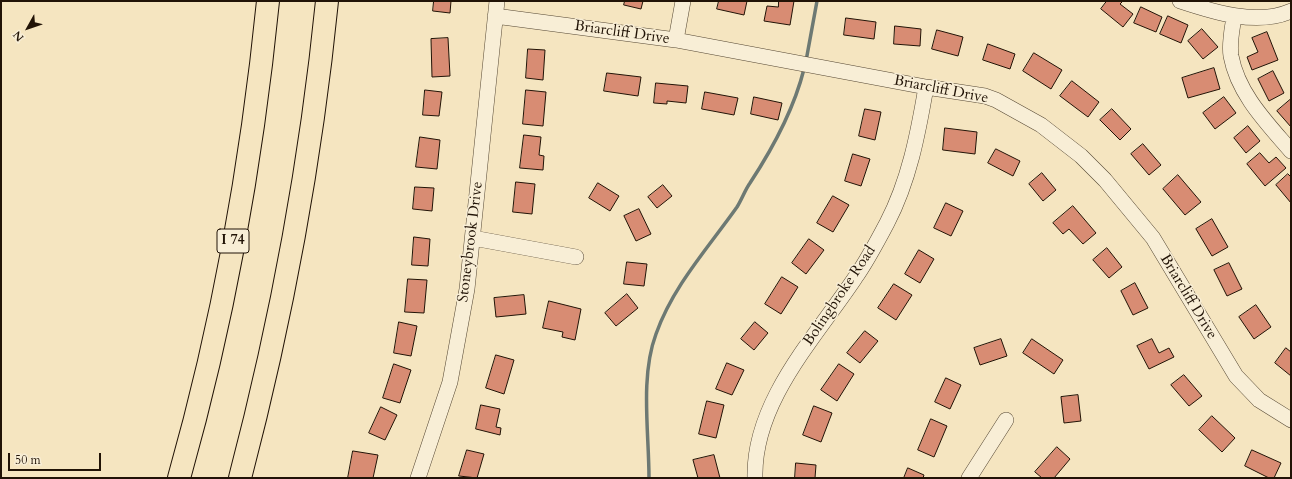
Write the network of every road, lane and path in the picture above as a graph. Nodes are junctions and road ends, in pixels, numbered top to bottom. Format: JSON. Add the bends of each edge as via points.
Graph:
{"nodes":[{"id":1,"x":268,"y":1,"type":"edge"},
{"id":2,"x":327,"y":1,"type":"edge"},
{"id":3,"x":497,"y":1,"type":"edge"},
{"id":4,"x":683,"y":1,"type":"edge"},
{"id":5,"x":1180,"y":1,"type":"edge"},
{"id":6,"x":1291,"y":11,"type":"edge"},
{"id":7,"x":495,"y":16,"type":"junction"},
{"id":8,"x":1234,"y":17,"type":"junction"},
{"id":9,"x":676,"y":40,"type":"junction"},
{"id":10,"x":926,"y":87,"type":"junction"},
{"id":11,"x":1291,"y":151,"type":"edge"},
{"id":12,"x":472,"y":238,"type":"junction"},
{"id":13,"x":576,"y":257,"type":"dead end"},
{"id":14,"x":1006,"y":420,"type":"dead end"},
{"id":15,"x":1291,"y":420,"type":"edge"},
{"id":16,"x":179,"y":478,"type":"edge"},
{"id":17,"x":240,"y":478,"type":"edge"},
{"id":18,"x":418,"y":478,"type":"edge"},
{"id":19,"x":755,"y":478,"type":"edge"},
{"id":20,"x":969,"y":478,"type":"edge"}],
"edges":[{"from":1,"to":16,"type":"highway","number":"I 74","via":[[241,198],[205,374]]},
{"from":2,"to":17,"type":"highway","via":[[298,208],[262,387]]},
{"from":3,"to":7,"type":"street","name":"Stoneybrook Drive"},
{"from":4,"to":9,"type":"street"},
{"from":5,"to":8,"type":"street"},
{"from":6,"to":8,"type":"street","via":[[1274,16]]},
{"from":7,"to":9,"type":"street","name":"Briarcliff Drive"},
{"from":7,"to":12,"type":"street","name":"Stoneybrook Drive"},
{"from":8,"to":11,"type":"street","via":[[1231,56],[1237,77],[1266,122]]},
{"from":9,"to":10,"type":"street","name":"Briarcliff Drive"},
{"from":10,"to":15,"type":"street","name":"Briarcliff Drive","via":[[996,100],[1041,125],[1081,156],[1105,180],[1153,238],[1236,376],[1259,400]]},
{"from":10,"to":19,"type":"street","name":"Bolingbroke Road","via":[[918,138],[908,173],[887,222],[855,278],[817,330],[775,397],[760,436]]},
{"from":12,"to":13,"type":"street"},
{"from":12,"to":18,"type":"street","name":"Stoneybrook Drive","via":[[468,288],[450,382]]},
{"from":14,"to":20,"type":"street"}]}
